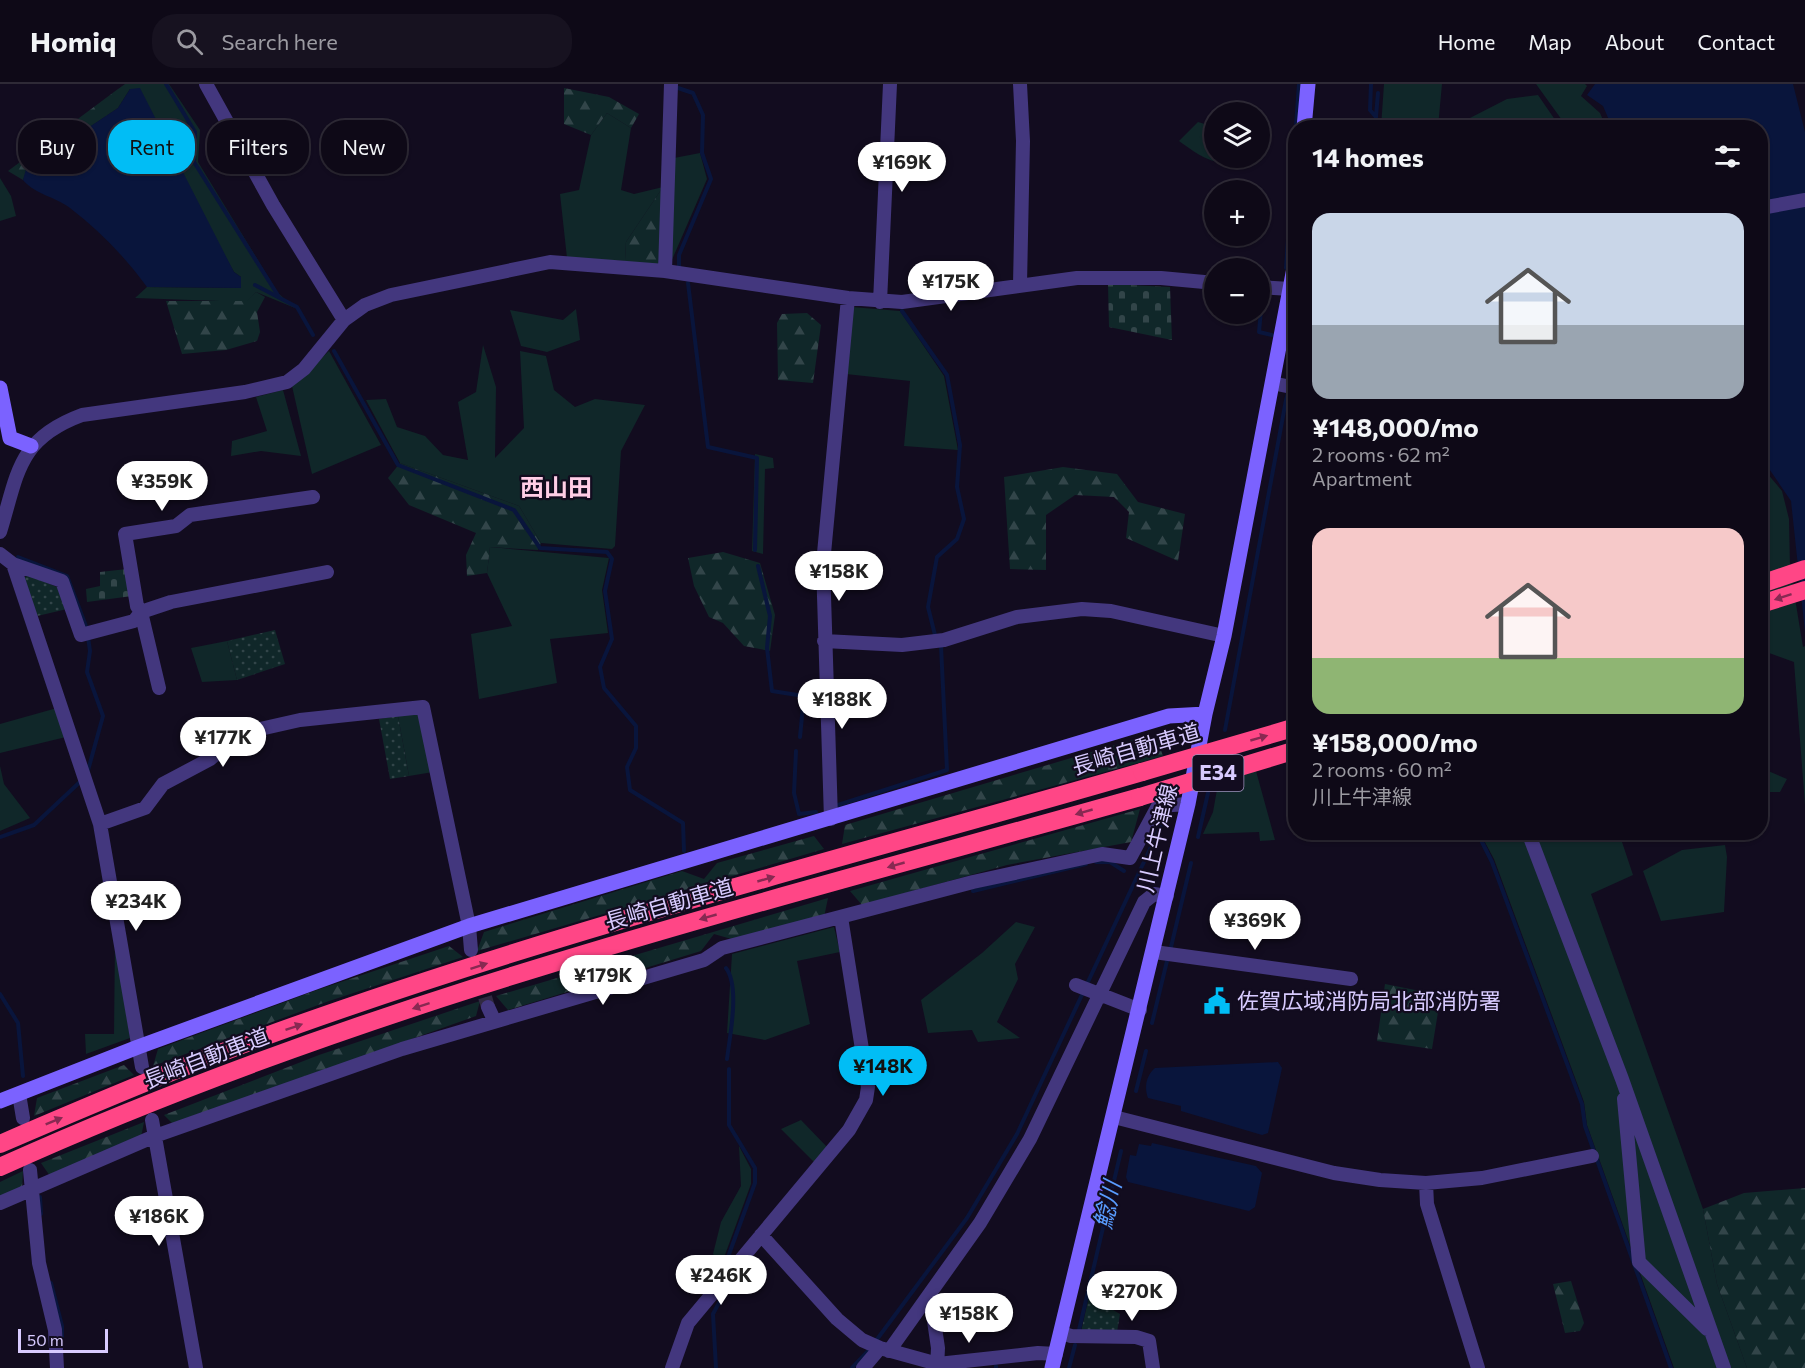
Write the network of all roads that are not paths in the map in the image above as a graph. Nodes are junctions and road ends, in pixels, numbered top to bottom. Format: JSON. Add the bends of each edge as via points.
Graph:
{"nodes":[{"id":1,"x":206,"y":84,"type":"edge"},
{"id":2,"x":671,"y":84,"type":"edge"},
{"id":3,"x":890,"y":84,"type":"edge"},
{"id":4,"x":1020,"y":84,"type":"edge"},
{"id":5,"x":1308,"y":84,"type":"edge"},
{"id":6,"x":1305,"y":120,"type":"edge"},
{"id":7,"x":1805,"y":200,"type":"edge"},
{"id":8,"x":1768,"y":207,"type":"edge"},
{"id":9,"x":665,"y":271,"type":"junction"},
{"id":10,"x":1204,"y":282,"type":"edge"},
{"id":11,"x":1020,"y":284,"type":"junction"},
{"id":12,"x":1270,"y":288,"type":"edge"},
{"id":13,"x":1288,"y":290,"type":"edge"},
{"id":14,"x":848,"y":298,"type":"junction"},
{"id":15,"x":880,"y":302,"type":"junction"},
{"id":16,"x":1288,"y":303,"type":"edge"},
{"id":17,"x":344,"y":320,"type":"junction"},
{"id":18,"x":1276,"y":384,"type":"junction"},
{"id":19,"x":1288,"y":386,"type":"edge"},
{"id":20,"x":0,"y":388,"type":"edge"},
{"id":21,"x":31,"y":446,"type":"junction"},
{"id":22,"x":313,"y":497,"type":"dead end"},
{"id":23,"x":0,"y":532,"type":"edge"},
{"id":24,"x":0,"y":554,"type":"edge"},
{"id":25,"x":12,"y":564,"type":"junction"},
{"id":26,"x":1805,"y":569,"type":"edge"},
{"id":27,"x":327,"y":572,"type":"dead end"},
{"id":28,"x":1768,"y":582,"type":"edge"},
{"id":29,"x":1805,"y":590,"type":"edge"},
{"id":30,"x":1768,"y":602,"type":"edge"},
{"id":31,"x":141,"y":612,"type":"junction"},
{"id":32,"x":1224,"y":636,"type":"junction"},
{"id":33,"x":824,"y":641,"type":"junction"},
{"id":34,"x":159,"y":688,"type":"dead end"},
{"id":35,"x":1205,"y":714,"type":"junction"},
{"id":36,"x":1288,"y":729,"type":"edge"},
{"id":37,"x":1288,"y":752,"type":"edge"},
{"id":38,"x":1188,"y":804,"type":"junction"},
{"id":39,"x":831,"y":819,"type":"junction"},
{"id":40,"x":100,"y":824,"type":"junction"},
{"id":41,"x":1531,"y":840,"type":"edge"},
{"id":42,"x":1167,"y":896,"type":"junction"},
{"id":43,"x":841,"y":917,"type":"junction"},
{"id":44,"x":469,"y":926,"type":"junction"},
{"id":45,"x":471,"y":950,"type":"tunnel mouth"},
{"id":46,"x":1154,"y":952,"type":"junction"},
{"id":47,"x":1351,"y":979,"type":"dead end"},
{"id":48,"x":1076,"y":984,"type":"dead end"},
{"id":49,"x":1098,"y":994,"type":"junction"},
{"id":50,"x":488,"y":1006,"type":"tunnel mouth"},
{"id":51,"x":1140,"y":1010,"type":"junction"},
{"id":52,"x":494,"y":1020,"type":"junction"},
{"id":53,"x":138,"y":1047,"type":"junction"},
{"id":54,"x":142,"y":1067,"type":"dead end"},
{"id":55,"x":1622,"y":1079,"type":"junction"},
{"id":56,"x":19,"y":1094,"type":"junction"},
{"id":57,"x":0,"y":1101,"type":"edge"},
{"id":58,"x":1114,"y":1117,"type":"junction"},
{"id":59,"x":23,"y":1118,"type":"dead end"},
{"id":60,"x":152,"y":1120,"type":"dead end"},
{"id":61,"x":155,"y":1136,"type":"junction"},
{"id":62,"x":0,"y":1144,"type":"edge"},
{"id":63,"x":1593,"y":1156,"type":"dead end"},
{"id":64,"x":0,"y":1167,"type":"edge"},
{"id":65,"x":30,"y":1170,"type":"dead end"},
{"id":66,"x":1426,"y":1183,"type":"junction"},
{"id":67,"x":33,"y":1189,"type":"junction"},
{"id":68,"x":0,"y":1203,"type":"edge"},
{"id":69,"x":761,"y":1234,"type":"junction"},
{"id":70,"x":930,"y":1294,"type":"junction"},
{"id":71,"x":1711,"y":1333,"type":"junction"},
{"id":72,"x":1061,"y":1334,"type":"junction"},
{"id":73,"x":884,"y":1350,"type":"junction"},
{"id":74,"x":1054,"y":1361,"type":"edge"},
{"id":75,"x":938,"y":1366,"type":"edge"},
{"id":76,"x":57,"y":1368,"type":"edge"},
{"id":77,"x":196,"y":1368,"type":"edge"},
{"id":78,"x":672,"y":1368,"type":"edge"},
{"id":79,"x":862,"y":1368,"type":"edge"},
{"id":80,"x":1153,"y":1368,"type":"edge"},
{"id":81,"x":1478,"y":1368,"type":"edge"},
{"id":82,"x":1724,"y":1368,"type":"edge"}],
"edges":[{"from":1,"to":17,"type":"street","via":[[273,205]]},
{"from":2,"to":9,"type":"street"},
{"from":3,"to":15,"type":"street"},
{"from":4,"to":11,"type":"street"},
{"from":5,"to":6,"type":"street"},
{"from":7,"to":8,"type":"street"},
{"from":9,"to":14,"type":"street"},
{"from":9,"to":17,"type":"street","via":[[573,262],[527,265],[392,295],[365,305]]},
{"from":10,"to":11,"type":"street","via":[[1095,278]]},
{"from":11,"to":15,"type":"street","via":[[920,301]]},
{"from":12,"to":13,"type":"street"},
{"from":14,"to":15,"type":"street"},
{"from":14,"to":33,"type":"street","via":[[823,564]]},
{"from":16,"to":18,"type":"street","name":"川上牛津線"},
{"from":17,"to":21,"type":"street","via":[[304,369],[287,382],[245,392],[82,415],[59,423]]},
{"from":18,"to":19,"type":"street"},
{"from":18,"to":32,"type":"street","name":"川上牛津線"},
{"from":20,"to":21,"type":"street","via":[[10,438]]},
{"from":21,"to":23,"type":"street","via":[[15,477]]},
{"from":22,"to":31,"type":"street","via":[[190,515],[176,526],[125,534]]},
{"from":24,"to":25,"type":"street"},
{"from":25,"to":31,"type":"street","via":[[62,581],[87,633],[134,621]]},
{"from":25,"to":40,"type":"street"},
{"from":26,"to":28,"type":"highway"},
{"from":27,"to":31,"type":"street","via":[[171,602]]},
{"from":29,"to":30,"type":"highway","one_way":true},
{"from":31,"to":34,"type":"street"},
{"from":32,"to":33,"type":"street","via":[[1111,611],[1082,609],[1017,617],[944,640],[902,645]]},
{"from":32,"to":35,"type":"street","name":"川上牛津線"},
{"from":33,"to":39,"type":"street"},
{"from":35,"to":38,"type":"street","name":"川上牛津線"},
{"from":35,"to":39,"type":"street","via":[[1169,716]]},
{"from":62,"to":36,"type":"highway","name":"長崎自動車道","number":"E34","one_way":true,"bridge":true,"via":[[223,1052],[425,983],[691,900]]},
{"from":37,"to":64,"type":"highway","name":"長崎自動車道","number":"E34","one_way":true,"bridge":true,"via":[[609,945],[356,1027]]},
{"from":38,"to":42,"type":"street","name":"川上牛津線"},
{"from":38,"to":43,"type":"street","via":[[1158,806],[1130,858],[1102,854],[973,882]]},
{"from":39,"to":44,"type":"street"},
{"from":40,"to":44,"type":"street","via":[[145,808],[163,784],[210,759],[242,733],[300,720],[423,707]]},
{"from":40,"to":53,"type":"street"},
{"from":41,"to":55,"type":"street"},
{"from":42,"to":46,"type":"street","name":"川上牛津線"},
{"from":42,"to":49,"type":"street","via":[[1154,894],[1144,902]]},
{"from":43,"to":52,"type":"street","via":[[722,948],[704,960]]},
{"from":43,"to":69,"type":"street","via":[[867,1069],[866,1100],[849,1130]]},
{"from":44,"to":45,"type":"street"},
{"from":44,"to":53,"type":"street"},
{"from":46,"to":47,"type":"street"},
{"from":46,"to":51,"type":"street","name":"川上牛津線"},
{"from":48,"to":49,"type":"street"},
{"from":49,"to":51,"type":"street"},
{"from":49,"to":70,"type":"street","via":[[1030,1139],[980,1223]]},
{"from":50,"to":52,"type":"street"},
{"from":51,"to":58,"type":"street","name":"川上牛津線"},
{"from":52,"to":61,"type":"street"},
{"from":53,"to":54,"type":"street"},
{"from":53,"to":56,"type":"street"},
{"from":55,"to":71,"type":"street"},
{"from":55,"to":71,"type":"street","via":[[1639,1262]]},
{"from":56,"to":57,"type":"street"},
{"from":56,"to":59,"type":"street"},
{"from":58,"to":66,"type":"street","via":[[1335,1173]]},
{"from":58,"to":72,"type":"street","name":"川上牛津線"},
{"from":60,"to":61,"type":"street"},
{"from":61,"to":67,"type":"street"},
{"from":61,"to":77,"type":"street"},
{"from":63,"to":66,"type":"street","via":[[1482,1178]]},
{"from":65,"to":67,"type":"street"},
{"from":66,"to":81,"type":"street","via":[[1427,1204]]},
{"from":67,"to":68,"type":"street"},
{"from":67,"to":76,"type":"street","via":[[39,1263],[55,1330]]},
{"from":69,"to":73,"type":"street","via":[[837,1319],[862,1340]]},
{"from":69,"to":78,"type":"street","via":[[688,1323]]},
{"from":70,"to":73,"type":"street"},
{"from":70,"to":75,"type":"street"},
{"from":71,"to":82,"type":"street"},
{"from":72,"to":74,"type":"street","name":"川上牛津線"},
{"from":72,"to":80,"type":"street","via":[[1144,1339],[1149,1341]]},
{"from":73,"to":75,"type":"street"},
{"from":73,"to":79,"type":"street"},
{"from":74,"to":75,"type":"street","via":[[1038,1353]]}]}
